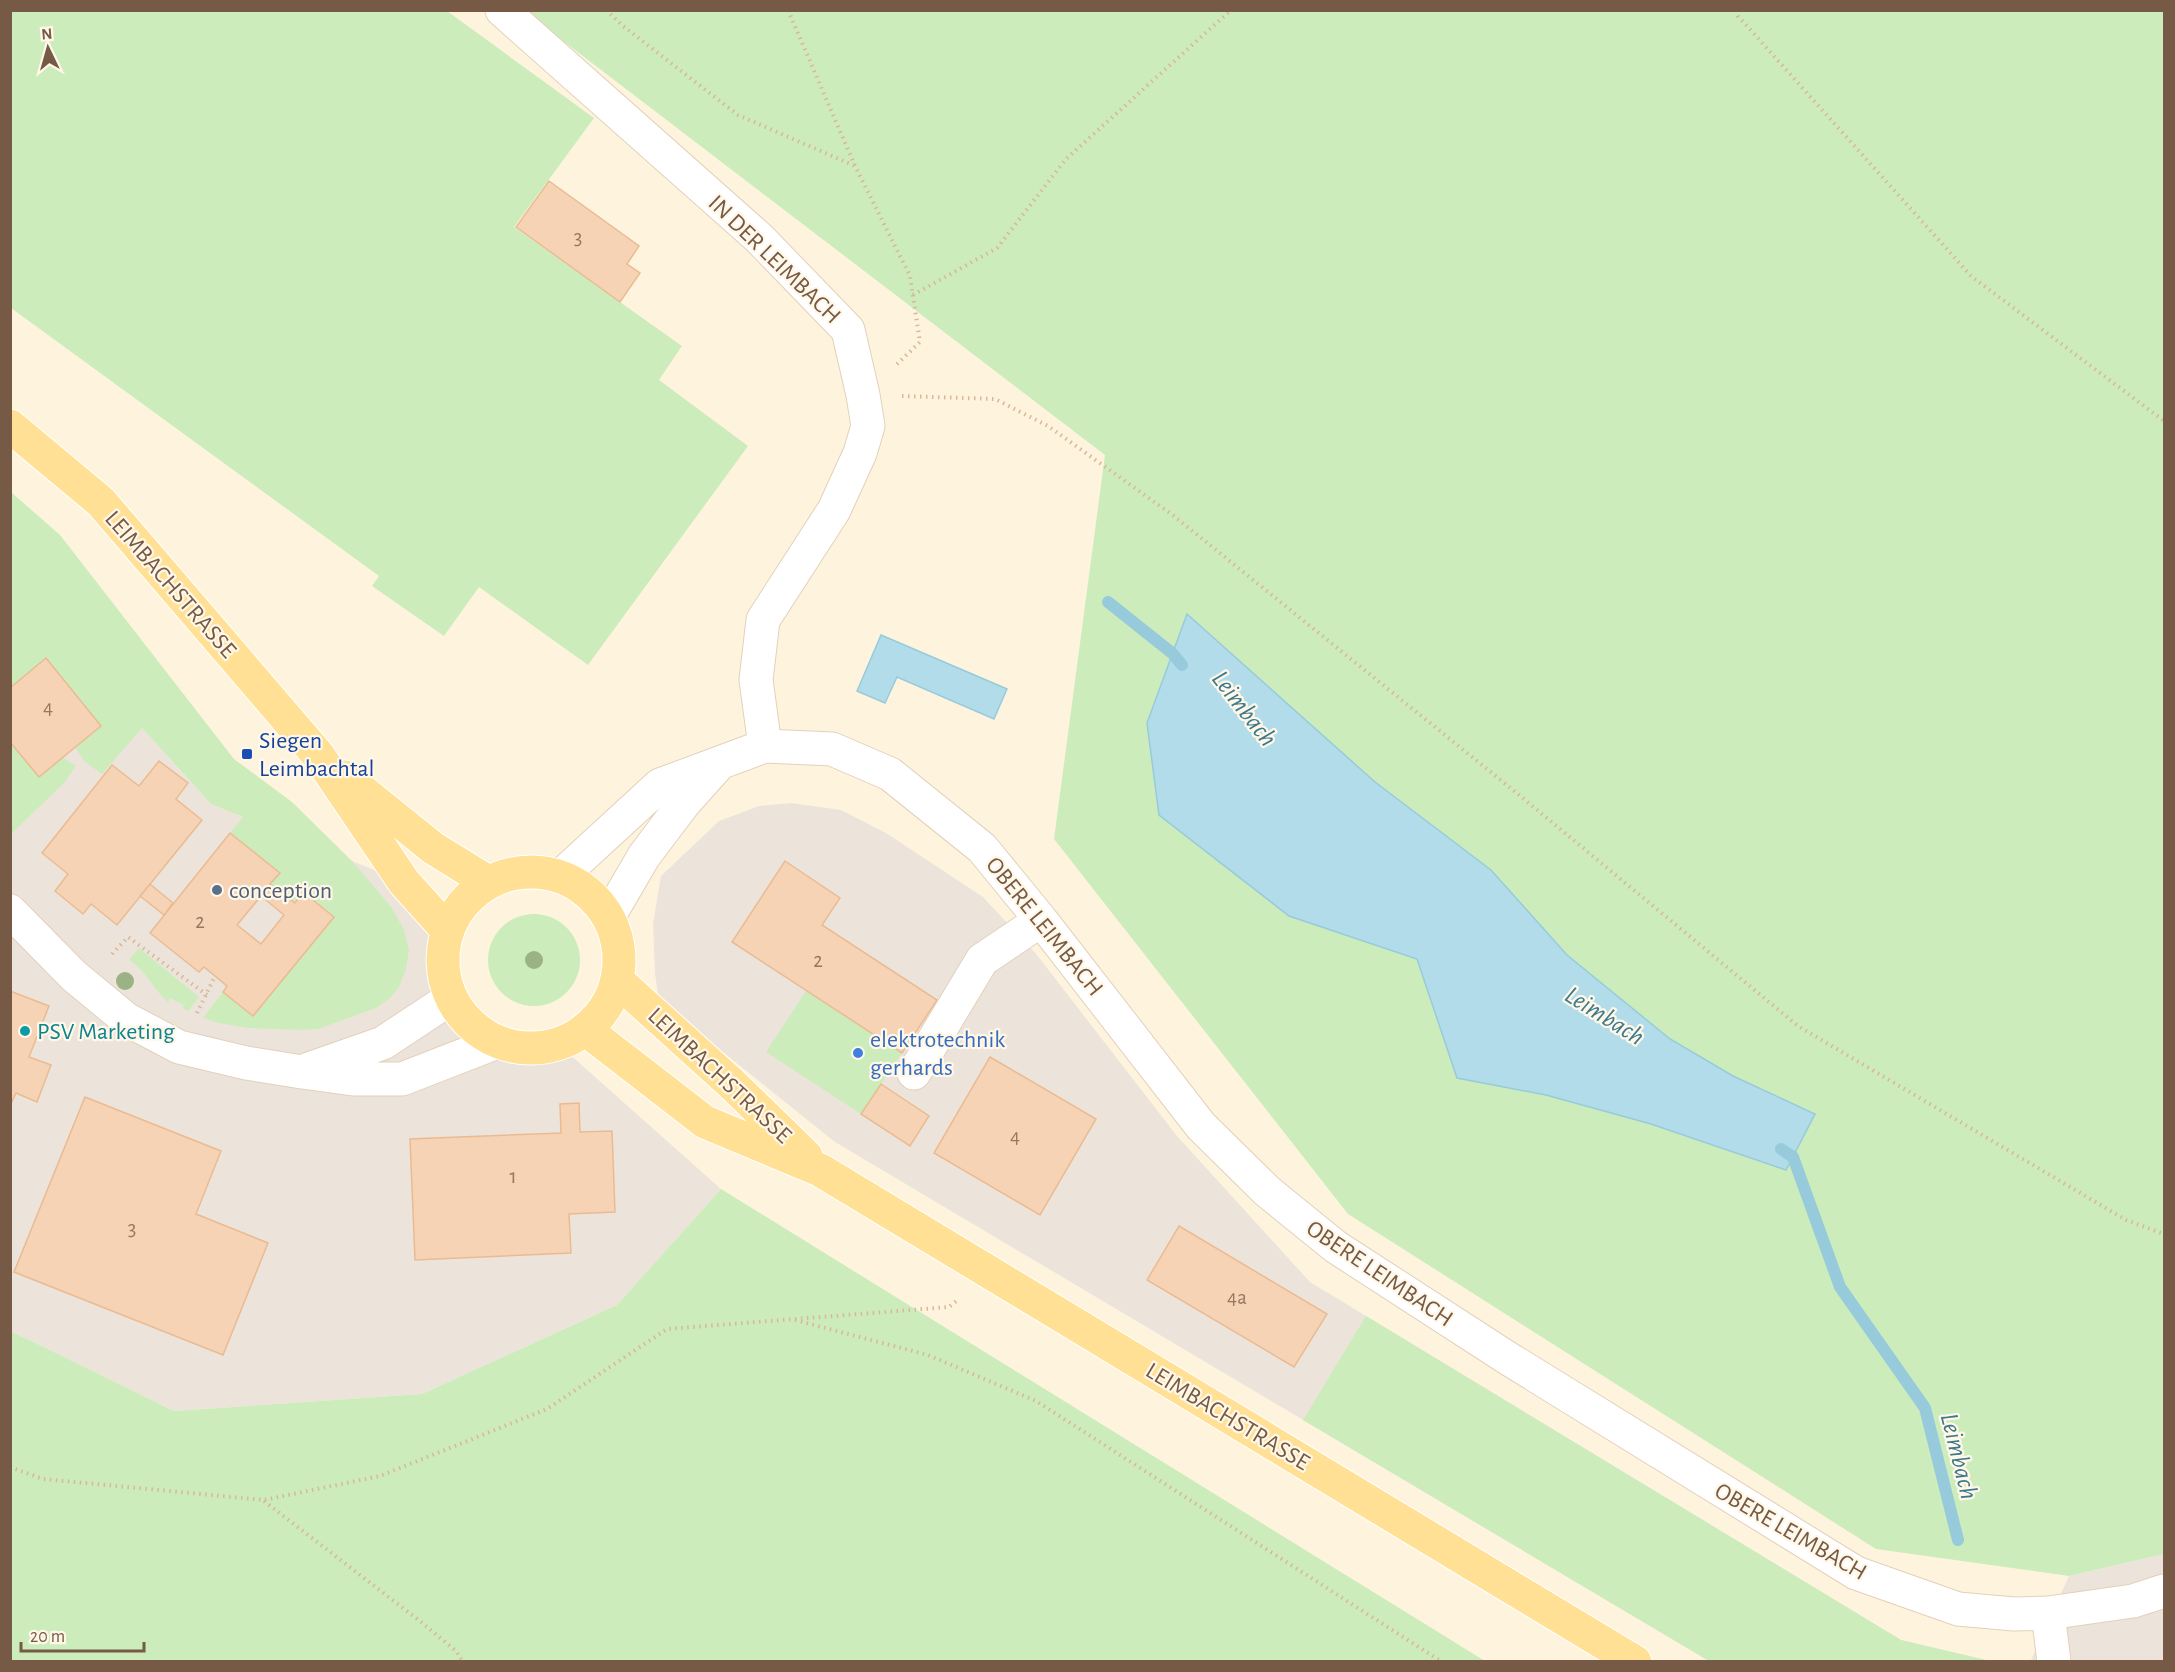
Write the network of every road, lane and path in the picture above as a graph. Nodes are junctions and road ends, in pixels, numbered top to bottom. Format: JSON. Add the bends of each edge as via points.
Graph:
{"nodes":[{"id":1,"x":502,"y":10,"type":"edge"},
{"id":2,"x":606,"y":10,"type":"edge"},
{"id":3,"x":788,"y":10,"type":"edge"},
{"id":4,"x":1231,"y":10,"type":"edge"},
{"id":5,"x":1736,"y":10,"type":"edge"},
{"id":6,"x":855,"y":166,"type":"junction"},
{"id":7,"x":913,"y":295,"type":"junction"},
{"id":8,"x":863,"y":395,"type":"junction"},
{"id":9,"x":2164,"y":421,"type":"edge"},
{"id":10,"x":10,"y":426,"type":"edge"},
{"id":11,"x":765,"y":746,"type":"junction"},
{"id":12,"x":318,"y":756,"type":"junction"},
{"id":13,"x":722,"y":761,"type":"junction"},
{"id":14,"x":561,"y":876,"type":"junction"},
{"id":15,"x":488,"y":882,"type":"junction"},
{"id":16,"x":10,"y":911,"type":"edge"},
{"id":17,"x":609,"y":916,"type":"junction"},
{"id":18,"x":1041,"y":920,"type":"junction"},
{"id":19,"x":448,"y":931,"type":"junction"},
{"id":20,"x":112,"y":954,"type":"dead end"},
{"id":21,"x":215,"y":976,"type":"dead end"},
{"id":22,"x":618,"y":981,"type":"junction"},
{"id":23,"x":207,"y":995,"type":"junction"},
{"id":24,"x":452,"y":998,"type":"junction"},
{"id":25,"x":194,"y":1019,"type":"dead end"},
{"id":26,"x":586,"y":1030,"type":"junction"},
{"id":27,"x":497,"y":1042,"type":"junction"},
{"id":28,"x":302,"y":1072,"type":"junction"},
{"id":29,"x":914,"y":1073,"type":"dead end"},
{"id":30,"x":820,"y":1170,"type":"junction"},
{"id":31,"x":2164,"y":1234,"type":"edge"},
{"id":32,"x":994,"y":1273,"type":"junction"},
{"id":33,"x":789,"y":1319,"type":"junction"},
{"id":34,"x":10,"y":1467,"type":"edge"},
{"id":35,"x":264,"y":1500,"type":"junction"},
{"id":36,"x":2164,"y":1591,"type":"edge"},
{"id":37,"x":2048,"y":1613,"type":"junction"},
{"id":38,"x":463,"y":1662,"type":"edge"},
{"id":39,"x":1442,"y":1662,"type":"edge"},
{"id":40,"x":1635,"y":1662,"type":"edge"},
{"id":41,"x":2054,"y":1662,"type":"edge"}],
"edges":[{"from":1,"to":8,"type":"street","name":"IN DER LEIMBACH","via":[[759,238],[848,330]]},
{"from":2,"to":6,"type":"path","via":[[738,115]]},
{"from":3,"to":6,"type":"path"},
{"from":4,"to":7,"type":"path","via":[[1066,159],[997,248]]},
{"from":5,"to":9,"type":"path","via":[[1971,276]]},
{"from":6,"to":7,"type":"path","via":[[910,276]]},
{"from":7,"to":8,"type":"path","via":[[921,342]]},
{"from":8,"to":11,"type":"street","name":"IN DER LEIMBACH","via":[[868,426],[860,453],[834,510],[763,620],[756,680]]},
{"from":8,"to":31,"type":"path","via":[[995,399],[1047,426],[1174,516],[1798,1026],[2126,1220]]},
{"from":10,"to":12,"type":"main road","name":"LEIMBACHSTRASSE","via":[[101,502]]},
{"from":11,"to":13,"type":"street","name":"OBERE LEIMBACH"},
{"from":11,"to":18,"type":"street","name":"OBERE LEIMBACH","via":[[832,749],[890,774],[982,848]]},
{"from":12,"to":15,"type":"main road","name":"LEIMBACHSTRASSE","via":[[433,848]]},
{"from":12,"to":19,"type":"main road","name":"LEIMBACHSTRASSE","via":[[404,882]]},
{"from":13,"to":14,"type":"street","name":"OBERE LEIMBACH","via":[[660,785]]},
{"from":13,"to":17,"type":"street","name":"OBERE LEIMBACH","via":[[644,856]]},
{"from":14,"to":15,"type":"main road","via":[[524,871]]},
{"from":14,"to":17,"type":"main road","via":[[588,892]]},
{"from":15,"to":19,"type":"main road","via":[[464,903]]},
{"from":16,"to":28,"type":"street","via":[[74,976],[126,1019],[179,1047]]},
{"from":17,"to":22,"type":"main road","via":[[620,948]]},
{"from":18,"to":29,"type":"street","via":[[982,960]]},
{"from":18,"to":37,"type":"street","name":"OBERE LEIMBACH","via":[[1201,1126],[1266,1191],[1336,1247],[1509,1359],[1856,1573],[1958,1609]]},
{"from":19,"to":24,"type":"main road","via":[[443,953],[444,976]]},
{"from":20,"to":23,"type":"path","via":[[128,937]]},
{"from":21,"to":23,"type":"path"},
{"from":22,"to":26,"type":"main road","via":[[606,1008]]},
{"from":22,"to":30,"type":"main road","name":"LEIMBACHSTRASSE"},
{"from":23,"to":25,"type":"path"},
{"from":24,"to":27,"type":"main road","via":[[463,1016]]},
{"from":24,"to":28,"type":"street","via":[[383,1043]]},
{"from":26,"to":27,"type":"main road","via":[[558,1044],[528,1048]]},
{"from":26,"to":30,"type":"main road","name":"LEIMBACHSTRASSE","via":[[705,1122]]},
{"from":27,"to":28,"type":"street","via":[[402,1078],[353,1079]]},
{"from":30,"to":32,"type":"main road","name":"LEIMBACHSTRASSE"},
{"from":32,"to":33,"type":"path","via":[[949,1306]]},
{"from":32,"to":40,"type":"main road","name":"LEIMBACHSTRASSE"},
{"from":33,"to":35,"type":"path","via":[[667,1329],[547,1409],[380,1476]]},
{"from":33,"to":39,"type":"path","via":[[928,1355],[1036,1401]]},
{"from":34,"to":35,"type":"path","via":[[43,1479]]},
{"from":35,"to":38,"type":"path","via":[[421,1622],[456,1651]]},
{"from":36,"to":37,"type":"street","name":"OBERE LEIMBACH","via":[[2133,1601]]},
{"from":37,"to":41,"type":"street"}]}
